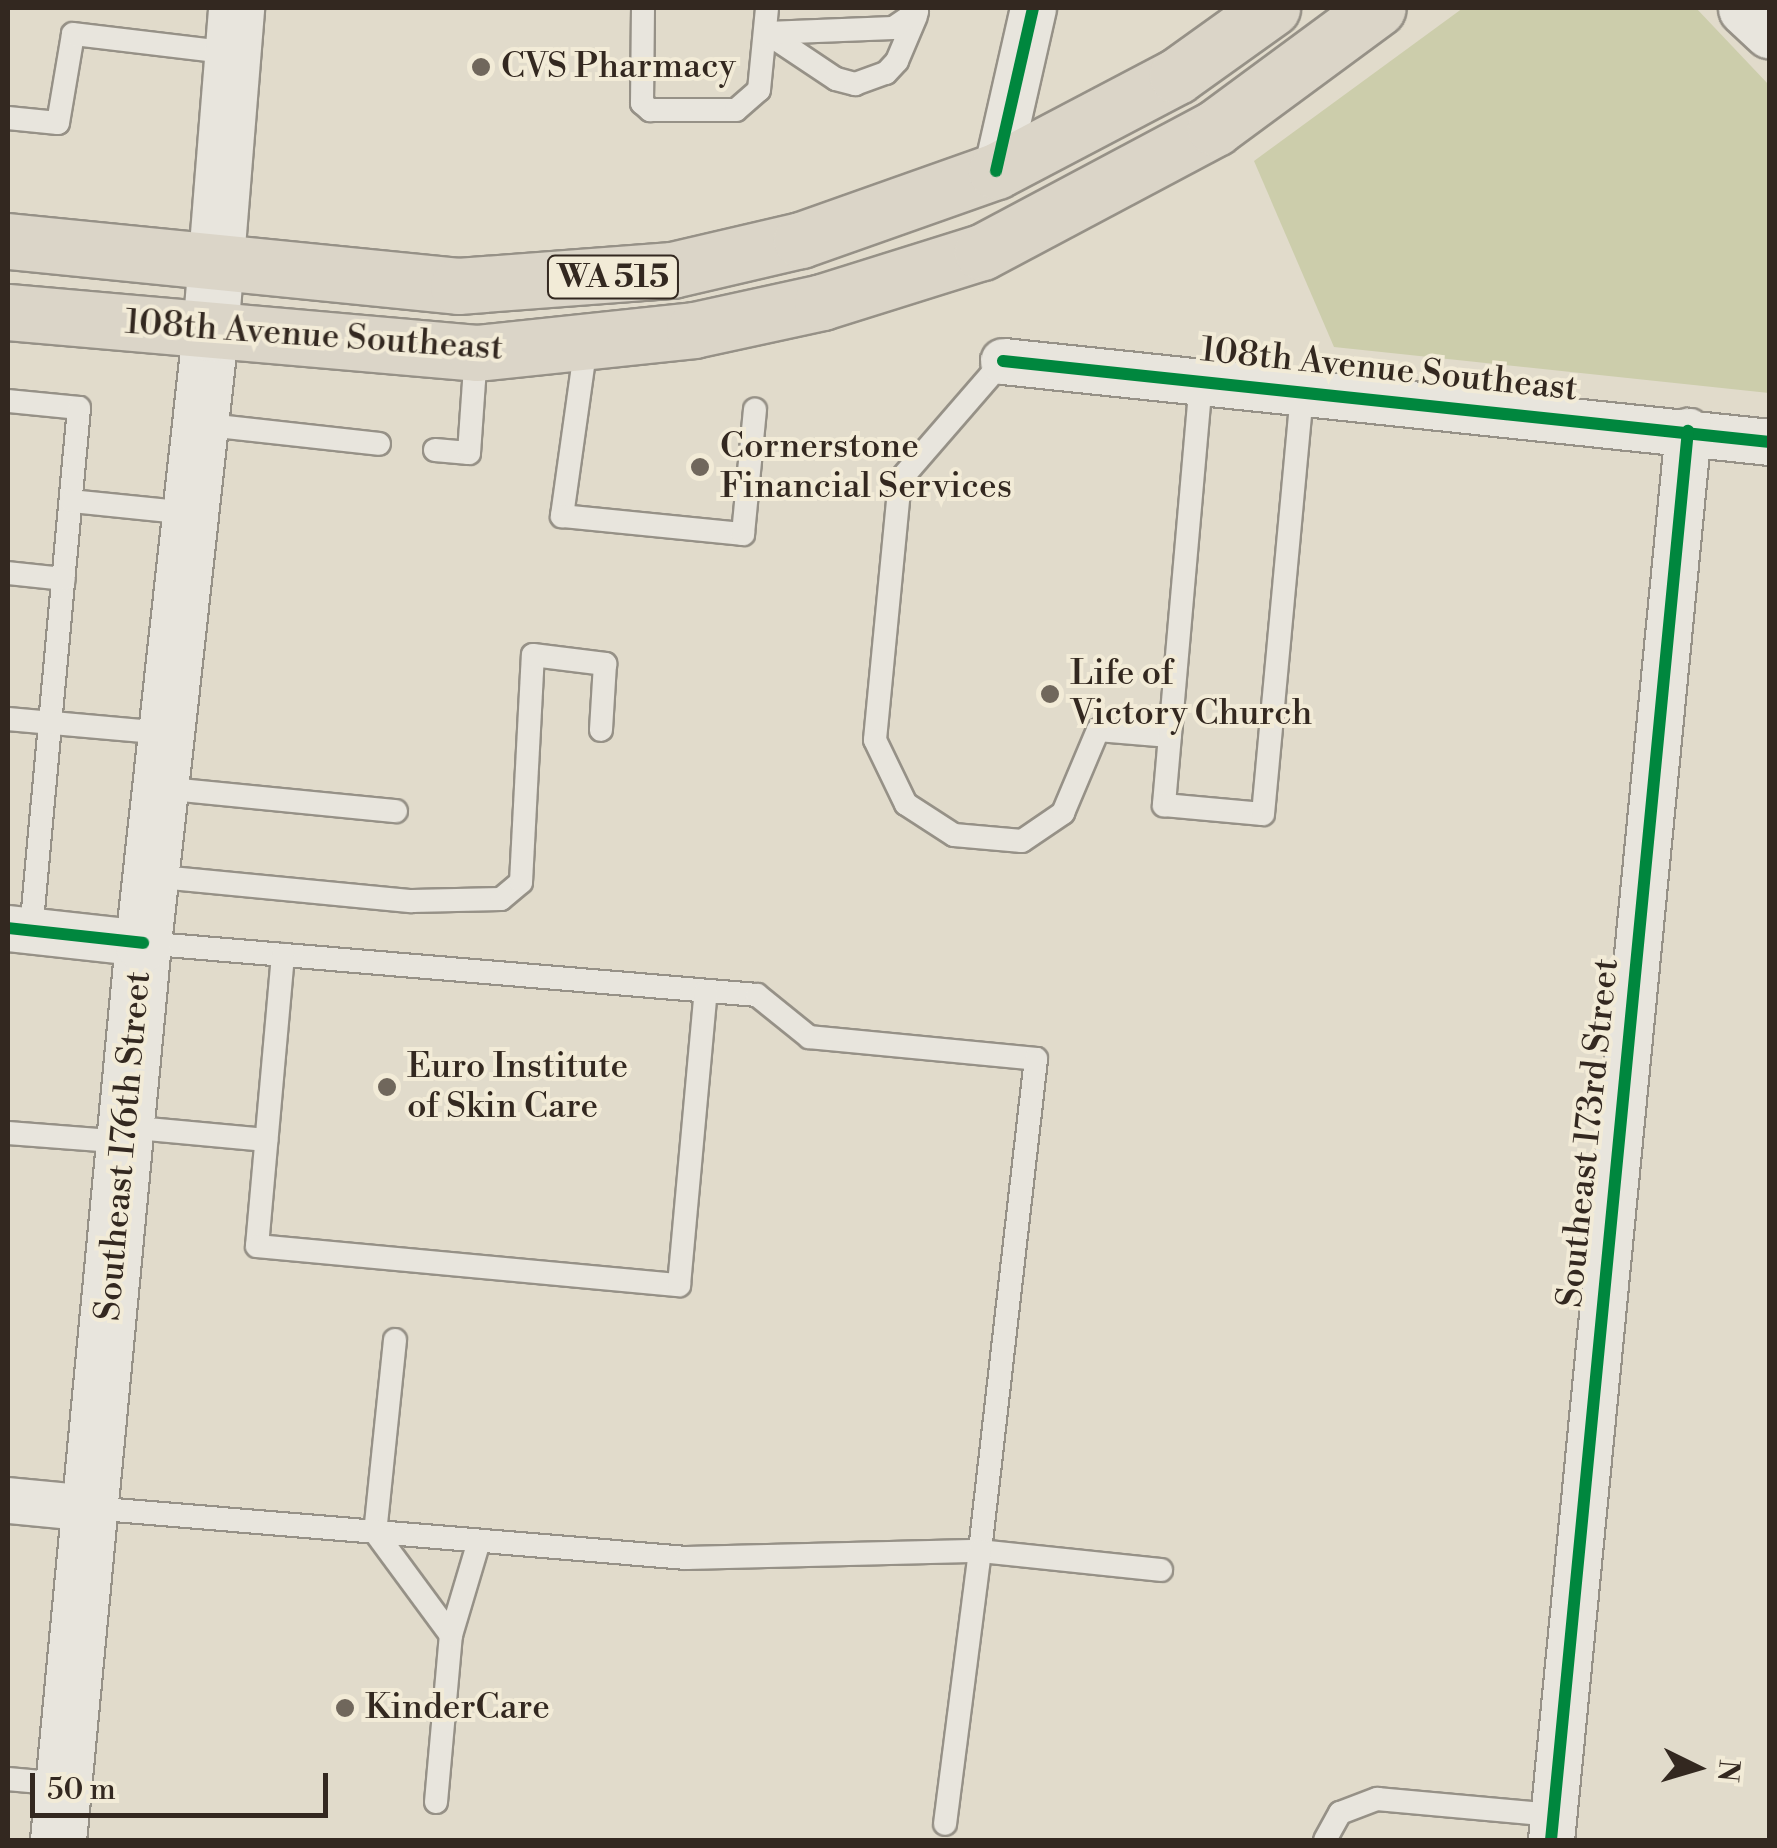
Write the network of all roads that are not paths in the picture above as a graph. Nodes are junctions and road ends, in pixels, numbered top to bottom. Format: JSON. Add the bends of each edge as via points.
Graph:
{"nodes":[{"id":1,"x":643,"y":8,"type":"edge"},
{"id":2,"x":768,"y":8,"type":"edge"},
{"id":3,"x":1032,"y":8,"type":"edge"},
{"id":4,"x":1272,"y":8,"type":"edge"},
{"id":5,"x":1378,"y":8,"type":"edge"},
{"id":6,"x":1746,"y":8,"type":"edge"},
{"id":7,"x":917,"y":12,"type":"edge"},
{"id":8,"x":234,"y":30,"type":"edge"},
{"id":9,"x":1770,"y":30,"type":"edge"},
{"id":10,"x":767,"y":33,"type":"junction"},
{"id":11,"x":8,"y":118,"type":"edge"},
{"id":12,"x":996,"y":172,"type":"junction"},
{"id":13,"x":8,"y":241,"type":"edge"},
{"id":14,"x":216,"y":264,"type":"junction"},
{"id":15,"x":8,"y":312,"type":"edge"},
{"id":16,"x":210,"y":333,"type":"junction"},
{"id":17,"x":586,"y":344,"type":"junction"},
{"id":18,"x":476,"y":352,"type":"junction"},
{"id":19,"x":1003,"y":361,"type":"joint"},
{"id":20,"x":1201,"y":381,"type":"junction"},
{"id":21,"x":1302,"y":392,"type":"junction"},
{"id":22,"x":8,"y":401,"type":"edge"},
{"id":23,"x":756,"y":410,"type":"dead end"},
{"id":24,"x":200,"y":424,"type":"junction"},
{"id":25,"x":1688,"y":432,"type":"junction"},
{"id":26,"x":1770,"y":442,"type":"edge"},
{"id":27,"x":379,"y":444,"type":"dead end"},
{"id":28,"x":434,"y":450,"type":"dead end"},
{"id":29,"x":71,"y":501,"type":"junction"},
{"id":30,"x":190,"y":513,"type":"junction"},
{"id":31,"x":8,"y":573,"type":"edge"},
{"id":32,"x":64,"y":579,"type":"junction"},
{"id":33,"x":8,"y":719,"type":"edge"},
{"id":34,"x":50,"y":723,"type":"junction"},
{"id":35,"x":601,"y":730,"type":"dead end"},
{"id":36,"x":166,"y":734,"type":"junction"},
{"id":37,"x":1170,"y":736,"type":"junction"},
{"id":38,"x":160,"y":788,"type":"junction"},
{"id":39,"x":396,"y":812,"type":"dead end"},
{"id":40,"x":150,"y":876,"type":"junction"},
{"id":41,"x":19,"y":930,"type":"edge"},
{"id":42,"x":143,"y":943,"type":"junction"},
{"id":43,"x":283,"y":955,"type":"junction"},
{"id":44,"x":706,"y":992,"type":"junction"},
{"id":45,"x":8,"y":1132,"type":"edge"},
{"id":46,"x":125,"y":1134,"type":"junction"},
{"id":47,"x":266,"y":1140,"type":"junction"},
{"id":48,"x":395,"y":1340,"type":"dead end"},
{"id":49,"x":8,"y":1500,"type":"edge"},
{"id":50,"x":90,"y":1508,"type":"junction"},
{"id":51,"x":374,"y":1532,"type":"junction"},
{"id":52,"x":479,"y":1541,"type":"junction"},
{"id":53,"x":980,"y":1550,"type":"junction"},
{"id":54,"x":1161,"y":1570,"type":"dead end"},
{"id":55,"x":452,"y":1636,"type":"junction"},
{"id":56,"x":8,"y":1779,"type":"edge"},
{"id":57,"x":63,"y":1784,"type":"junction"},
{"id":58,"x":436,"y":1802,"type":"dead end"},
{"id":59,"x":945,"y":1824,"type":"dead end"},
{"id":60,"x":1552,"y":1828,"type":"edge"},
{"id":61,"x":58,"y":1840,"type":"edge"},
{"id":62,"x":1325,"y":1840,"type":"edge"}],
"edges":[{"from":1,"to":10,"type":"lane","via":[[638,94],[650,110],[736,110],[749,104],[764,69]]},
{"from":2,"to":10,"type":"lane"},
{"from":3,"to":12,"type":"street"},
{"from":4,"to":12,"type":"main road","name":"108th Avenue Southeast","number":"WA 515","via":[[1177,76]]},
{"from":5,"to":17,"type":"main road","name":"108th Avenue Southeast","number":"WA 515","via":[[1215,128],[982,252],[822,302],[694,330]]},
{"from":6,"to":9,"type":"main road"},
{"from":7,"to":10,"type":"lane","via":[[893,28]]},
{"from":7,"to":10,"type":"lane","via":[[897,61],[886,73],[855,84],[836,79]]},
{"from":8,"to":11,"type":"lane","via":[[73,34],[58,123]]},
{"from":8,"to":14,"type":"main road","name":"Southeast 176th Street"},
{"from":12,"to":14,"type":"main road","name":"108th Avenue Southeast","number":"WA 515","via":[[801,240],[672,270],[572,282],[458,286]]},
{"from":13,"to":14,"type":"main road","name":"108th Avenue Southeast","number":"WA 515"},
{"from":14,"to":16,"type":"main road","name":"Southeast 176th Street"},
{"from":15,"to":16,"type":"main road","name":"108th Avenue Southeast","number":"WA 515"},
{"from":16,"to":18,"type":"main road","name":"108th Avenue Southeast","number":"WA 515"},
{"from":16,"to":24,"type":"main road","name":"Southeast 176th Street"},
{"from":17,"to":18,"type":"main road","name":"108th Avenue Southeast","number":"WA 515"},
{"from":17,"to":23,"type":"lane","via":[[562,516],[743,534]]},
{"from":18,"to":28,"type":"lane","via":[[469,453]]},
{"from":19,"to":20,"type":"street","name":"108th Avenue Southeast"},
{"from":19,"to":37,"type":"lane","via":[[900,480],[875,740],[906,804],[954,835],[1022,841],[1063,813],[1098,730]]},
{"from":20,"to":21,"type":"street","name":"108th Avenue Southeast"},
{"from":20,"to":37,"type":"lane"},
{"from":21,"to":25,"type":"street","name":"108th Avenue Southeast"},
{"from":21,"to":37,"type":"lane","via":[[1263,814],[1164,806]]},
{"from":22,"to":29,"type":"lane","via":[[80,408]]},
{"from":24,"to":27,"type":"lane"},
{"from":24,"to":30,"type":"main road","name":"Southeast 176th Street"},
{"from":25,"to":26,"type":"street","name":"108th Avenue Southeast"},
{"from":25,"to":60,"type":"street","name":"Southeast 173rd Street"},
{"from":29,"to":30,"type":"lane"},
{"from":29,"to":32,"type":"lane"},
{"from":30,"to":36,"type":"main road","name":"Southeast 176th Street"},
{"from":31,"to":32,"type":"lane"},
{"from":32,"to":34,"type":"lane"},
{"from":33,"to":34,"type":"lane"},
{"from":34,"to":36,"type":"lane"},
{"from":34,"to":41,"type":"lane"},
{"from":35,"to":40,"type":"lane","via":[[604,664],[533,655],[522,882],[500,899],[412,900]]},
{"from":36,"to":38,"type":"main road","name":"Southeast 176th Street"},
{"from":38,"to":39,"type":"lane"},
{"from":38,"to":40,"type":"main road","name":"Southeast 176th Street"},
{"from":40,"to":42,"type":"main road","name":"Southeast 176th Street"},
{"from":41,"to":42,"type":"street"},
{"from":42,"to":43,"type":"lane"},
{"from":42,"to":46,"type":"main road","name":"Southeast 176th Street"},
{"from":43,"to":44,"type":"lane"},
{"from":43,"to":47,"type":"lane"},
{"from":44,"to":47,"type":"lane","via":[[679,1285],[257,1246]]},
{"from":44,"to":53,"type":"lane","via":[[757,996],[808,1037],[1036,1059]]},
{"from":45,"to":46,"type":"lane"},
{"from":46,"to":47,"type":"lane"},
{"from":46,"to":50,"type":"main road","name":"Southeast 176th Street"},
{"from":48,"to":51,"type":"lane"},
{"from":49,"to":50,"type":"street"},
{"from":50,"to":51,"type":"lane"},
{"from":50,"to":57,"type":"main road","name":"Southeast 176th Street"},
{"from":51,"to":52,"type":"lane"},
{"from":51,"to":55,"type":"lane"},
{"from":52,"to":53,"type":"lane","via":[[687,1558]]},
{"from":52,"to":55,"type":"lane"},
{"from":53,"to":54,"type":"lane"},
{"from":53,"to":59,"type":"lane"},
{"from":55,"to":58,"type":"lane"},
{"from":56,"to":57,"type":"lane"},
{"from":57,"to":61,"type":"main road","name":"Southeast 176th Street"},
{"from":60,"to":62,"type":"lane","via":[[1377,1799],[1340,1813]]}]}
